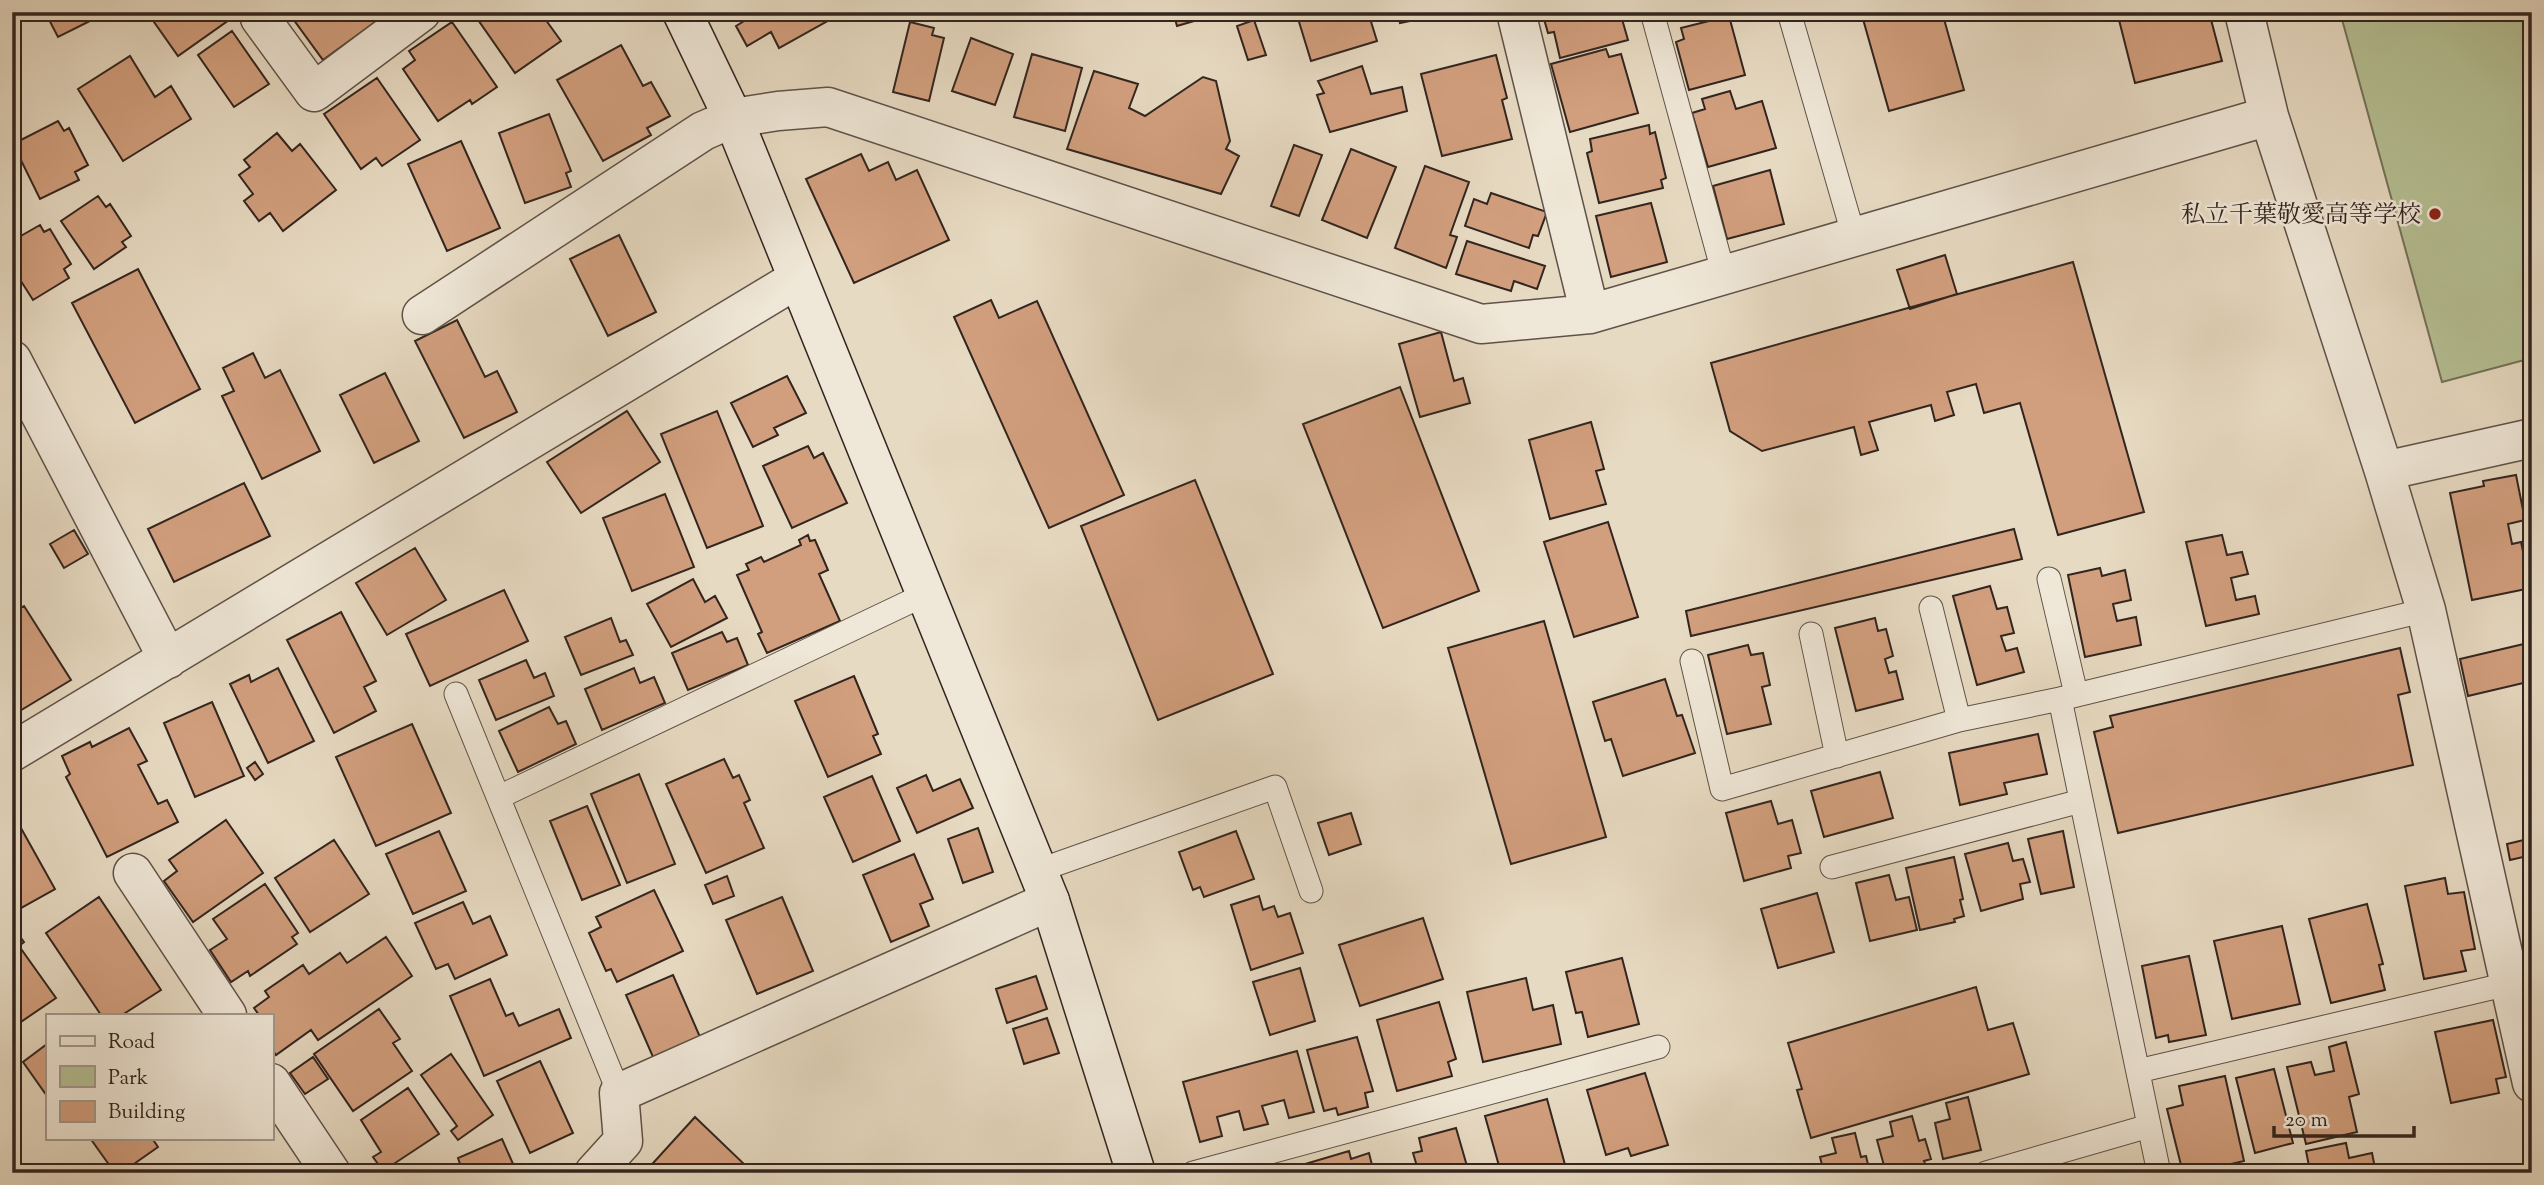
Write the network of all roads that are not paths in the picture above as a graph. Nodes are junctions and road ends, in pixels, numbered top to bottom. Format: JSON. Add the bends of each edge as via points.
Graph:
{"nodes":[{"id":1,"x":267,"y":12,"type":"edge"},
{"id":2,"x":421,"y":12,"type":"edge"},
{"id":3,"x":682,"y":12,"type":"edge"},
{"id":4,"x":1516,"y":12,"type":"edge"},
{"id":5,"x":1652,"y":12,"type":"edge"},
{"id":6,"x":1790,"y":12,"type":"edge"},
{"id":7,"x":2244,"y":12,"type":"edge"},
{"id":8,"x":2269,"y":116,"type":"junction"},
{"id":9,"x":733,"y":118,"type":"junction"},
{"id":10,"x":1854,"y":237,"type":"junction"},
{"id":11,"x":1724,"y":275,"type":"junction"},
{"id":12,"x":797,"y":279,"type":"junction"},
{"id":13,"x":1590,"y":314,"type":"junction"},
{"id":14,"x":422,"y":315,"type":"dead end"},
{"id":15,"x":12,"y":360,"type":"edge"},
{"id":16,"x":2532,"y":438,"type":"edge"},
{"id":17,"x":2384,"y":471,"type":"junction"},
{"id":18,"x":2049,"y":579,"type":"dead end"},
{"id":19,"x":924,"y":595,"type":"junction"},
{"id":20,"x":1931,"y":608,"type":"dead end"},
{"id":21,"x":2426,"y":610,"type":"junction"},
{"id":22,"x":1811,"y":634,"type":"dead end"},
{"id":23,"x":168,"y":659,"type":"junction"},
{"id":24,"x":1692,"y":661,"type":"dead end"},
{"id":25,"x":456,"y":694,"type":"dead end"},
{"id":26,"x":2068,"y":696,"type":"junction"},
{"id":27,"x":1959,"y":720,"type":"junction"},
{"id":28,"x":12,"y":752,"type":"edge"},
{"id":29,"x":1837,"y":756,"type":"junction"},
{"id":30,"x":499,"y":797,"type":"junction"},
{"id":31,"x":2081,"y":801,"type":"junction"},
{"id":32,"x":1832,"y":867,"type":"dead end"},
{"id":33,"x":132,"y":873,"type":"dead end"},
{"id":34,"x":1043,"y":886,"type":"junction"},
{"id":35,"x":1311,"y":891,"type":"dead end"},
{"id":36,"x":2508,"y":984,"type":"junction"},
{"id":37,"x":226,"y":1014,"type":"edge"},
{"id":38,"x":1658,"y":1047,"type":"dead end"},
{"id":39,"x":2137,"y":1071,"type":"junction"},
{"id":40,"x":2532,"y":1083,"type":"edge"},
{"id":41,"x":273,"y":1086,"type":"edge"},
{"id":42,"x":619,"y":1093,"type":"junction"},
{"id":43,"x":2149,"y":1126,"type":"junction"},
{"id":44,"x":331,"y":1173,"type":"edge"},
{"id":45,"x":594,"y":1173,"type":"edge"},
{"id":46,"x":1136,"y":1173,"type":"edge"},
{"id":47,"x":1193,"y":1173,"type":"edge"},
{"id":48,"x":1986,"y":1173,"type":"edge"},
{"id":49,"x":2159,"y":1173,"type":"edge"}],
"edges":[{"from":1,"to":2,"type":"street","via":[[260,18],[314,92]]},
{"from":3,"to":9,"type":"street"},
{"from":4,"to":13,"type":"street"},
{"from":5,"to":11,"type":"lane"},
{"from":6,"to":10,"type":"lane"},
{"from":7,"to":8,"type":"street"},
{"from":8,"to":10,"type":"street"},
{"from":8,"to":17,"type":"street"},
{"from":9,"to":12,"type":"street"},
{"from":9,"to":13,"type":"street","via":[[828,107],[1481,324]]},
{"from":9,"to":14,"type":"street","via":[[703,131]]},
{"from":10,"to":11,"type":"street"},
{"from":11,"to":13,"type":"street"},
{"from":12,"to":19,"type":"street"},
{"from":12,"to":23,"type":"street"},
{"from":15,"to":23,"type":"street"},
{"from":16,"to":17,"type":"street"},
{"from":17,"to":21,"type":"street"},
{"from":18,"to":26,"type":"lane"},
{"from":19,"to":30,"type":"lane"},
{"from":19,"to":34,"type":"street"},
{"from":20,"to":27,"type":"lane"},
{"from":21,"to":26,"type":"lane"},
{"from":21,"to":36,"type":"street"},
{"from":22,"to":29,"type":"lane"},
{"from":23,"to":28,"type":"street"},
{"from":24,"to":29,"type":"lane","via":[[1722,789]]},
{"from":25,"to":30,"type":"lane"},
{"from":26,"to":27,"type":"lane"},
{"from":26,"to":31,"type":"lane"},
{"from":27,"to":29,"type":"lane"},
{"from":30,"to":42,"type":"lane"},
{"from":31,"to":32,"type":"lane"},
{"from":31,"to":39,"type":"lane"},
{"from":33,"to":37,"type":"street"},
{"from":34,"to":35,"type":"lane","via":[[1275,787]]},
{"from":34,"to":42,"type":"street"},
{"from":34,"to":46,"type":"street"},
{"from":36,"to":39,"type":"lane"},
{"from":36,"to":40,"type":"street"},
{"from":38,"to":47,"type":"lane"},
{"from":39,"to":43,"type":"lane"},
{"from":41,"to":44,"type":"street"},
{"from":42,"to":45,"type":"street","via":[[623,1141]]},
{"from":43,"to":48,"type":"lane"},
{"from":43,"to":49,"type":"lane"}]}
